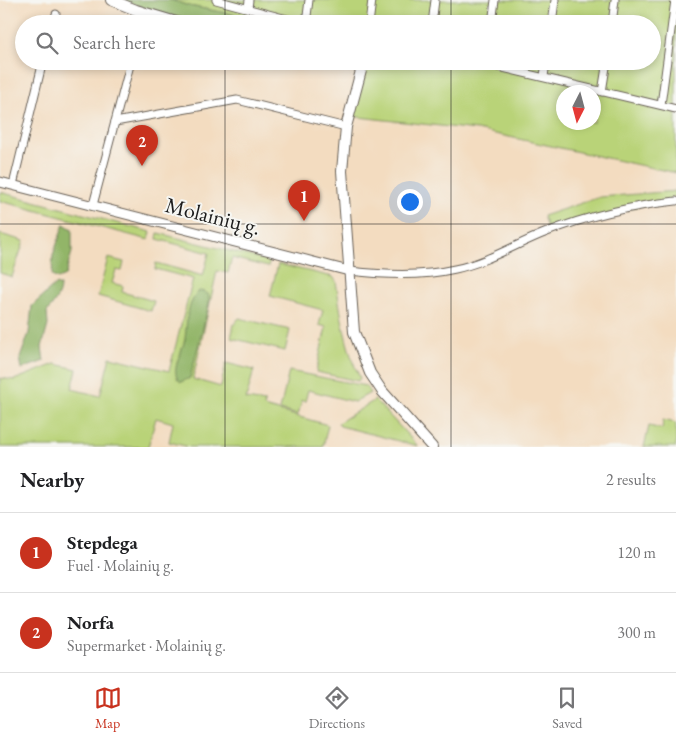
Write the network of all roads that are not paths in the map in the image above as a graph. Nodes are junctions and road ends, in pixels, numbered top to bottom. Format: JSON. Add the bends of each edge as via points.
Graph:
{"nodes":[{"id":1,"x":111,"y":0,"type":"edge"},
{"id":2,"x":216,"y":0,"type":"edge"},
{"id":3,"x":249,"y":0,"type":"edge"},
{"id":4,"x":309,"y":0,"type":"edge"},
{"id":5,"x":372,"y":0,"type":"edge"},
{"id":6,"x":435,"y":0,"type":"edge"},
{"id":7,"x":496,"y":0,"type":"edge"},
{"id":8,"x":555,"y":0,"type":"edge"},
{"id":9,"x":616,"y":0,"type":"edge"},
{"id":10,"x":676,"y":0,"type":"edge"},
{"id":11,"x":248,"y":8,"type":"junction"},
{"id":12,"x":153,"y":15,"type":"edge"},
{"id":13,"x":273,"y":15,"type":"edge"},
{"id":14,"x":307,"y":15,"type":"edge"},
{"id":15,"x":370,"y":15,"type":"edge"},
{"id":16,"x":433,"y":15,"type":"edge"},
{"id":17,"x":494,"y":15,"type":"edge"},
{"id":18,"x":553,"y":15,"type":"edge"},
{"id":19,"x":614,"y":15,"type":"edge"},
{"id":20,"x":41,"y":70,"type":"edge"},
{"id":21,"x":129,"y":70,"type":"edge"},
{"id":22,"x":361,"y":70,"type":"edge"},
{"id":23,"x":517,"y":70,"type":"edge"},
{"id":24,"x":545,"y":70,"type":"edge"},
{"id":25,"x":605,"y":70,"type":"edge"},
{"id":26,"x":544,"y":77,"type":"junction"},
{"id":27,"x":602,"y":92,"type":"junction"},
{"id":28,"x":660,"y":105,"type":"junction"},
{"id":29,"x":676,"y":109,"type":"edge"},
{"id":30,"x":116,"y":122,"type":"junction"},
{"id":31,"x":346,"y":127,"type":"junction"},
{"id":32,"x":0,"y":182,"type":"edge"},
{"id":33,"x":13,"y":185,"type":"junction"},
{"id":34,"x":676,"y":201,"type":"edge"},
{"id":35,"x":93,"y":205,"type":"junction"},
{"id":36,"x":349,"y":271,"type":"junction"},
{"id":37,"x":432,"y":447,"type":"edge"}],
"edges":[{"from":1,"to":12,"type":"main road"},
{"from":2,"to":11,"type":"street"},
{"from":3,"to":11,"type":"street"},
{"from":4,"to":14,"type":"street"},
{"from":5,"to":15,"type":"street"},
{"from":6,"to":16,"type":"street"},
{"from":7,"to":17,"type":"street"},
{"from":8,"to":18,"type":"street"},
{"from":9,"to":19,"type":"street"},
{"from":10,"to":28,"type":"street"},
{"from":11,"to":13,"type":"street"},
{"from":20,"to":33,"type":"street"},
{"from":21,"to":30,"type":"street"},
{"from":22,"to":31,"type":"main road"},
{"from":23,"to":26,"type":"street"},
{"from":24,"to":26,"type":"street"},
{"from":25,"to":27,"type":"street"},
{"from":26,"to":27,"type":"street"},
{"from":27,"to":28,"type":"street"},
{"from":28,"to":29,"type":"street"},
{"from":30,"to":31,"type":"street","via":[[246,100]]},
{"from":30,"to":35,"type":"street"},
{"from":31,"to":36,"type":"main road","via":[[342,171]]},
{"from":32,"to":33,"type":"street","name":"Molainių g."},
{"from":33,"to":35,"type":"street","name":"Molainių g."},
{"from":34,"to":36,"type":"street","name":"Molainių g.","via":[[603,212],[454,270],[404,275]]},
{"from":35,"to":36,"type":"street","name":"Molainių g."},
{"from":36,"to":37,"type":"main road","via":[[354,332],[370,373]]}]}
